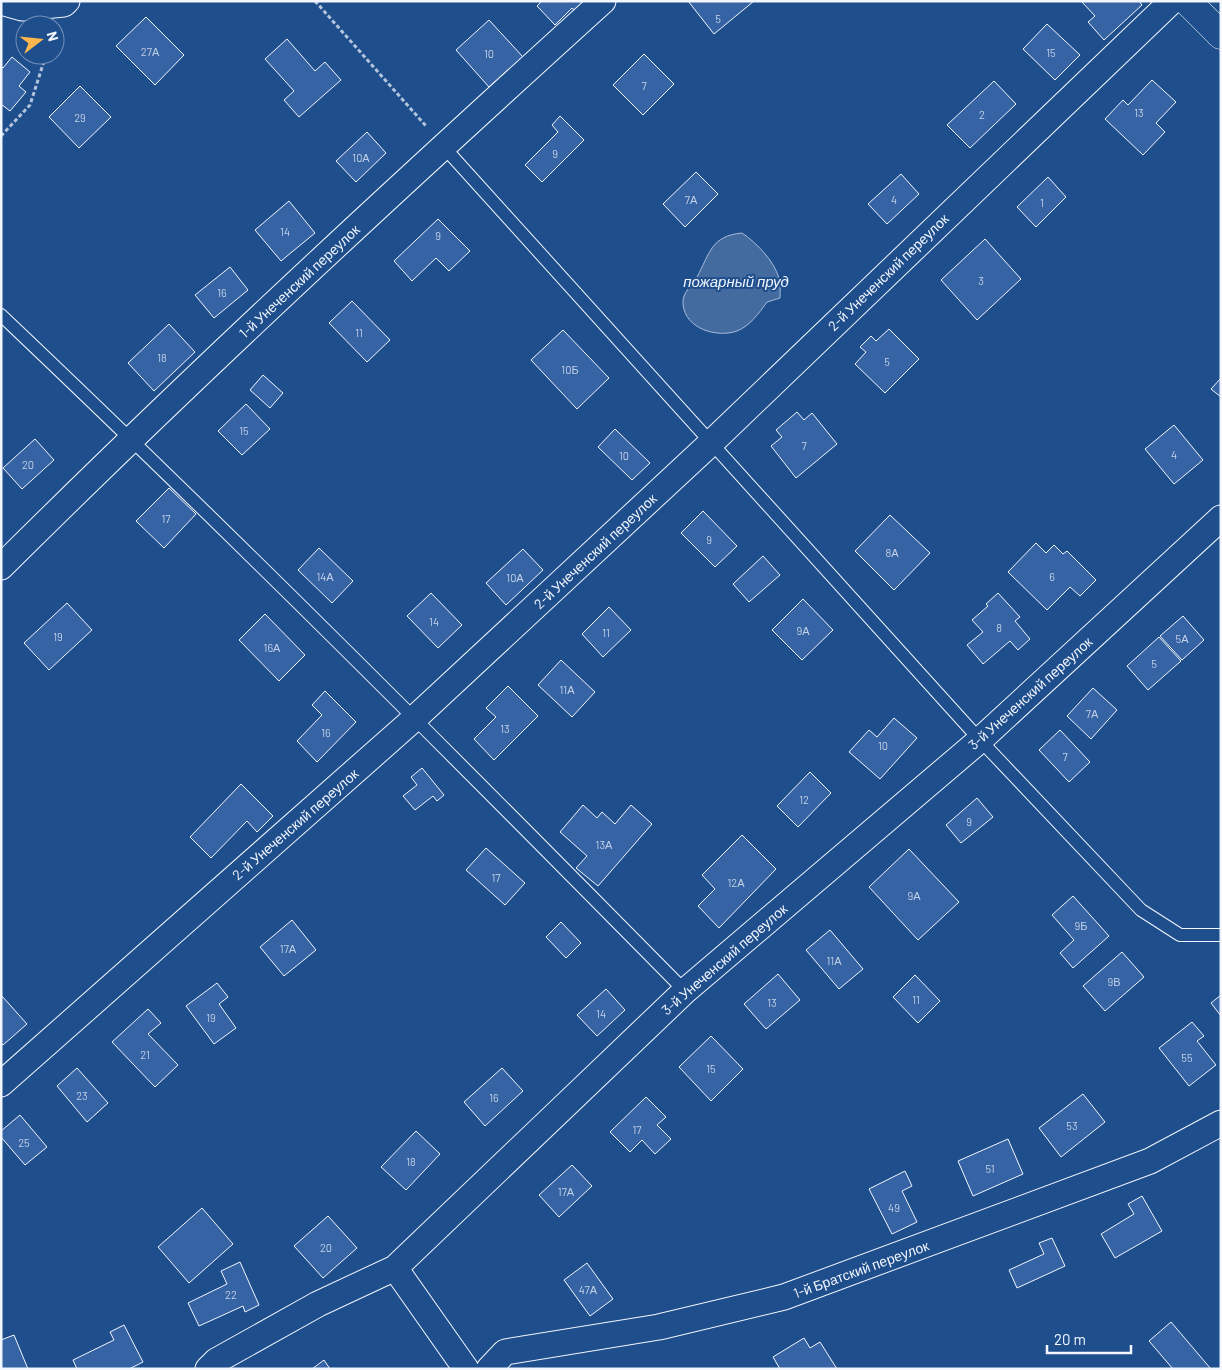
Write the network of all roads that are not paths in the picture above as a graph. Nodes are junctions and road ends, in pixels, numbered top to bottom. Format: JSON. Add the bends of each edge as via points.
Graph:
{"nodes":[{"id":1,"x":603,"y":1,"type":"edge"},
{"id":2,"x":1172,"y":1,"type":"edge"},
{"id":3,"x":1187,"y":1,"type":"edge"},
{"id":4,"x":1,"y":2,"type":"edge"},
{"id":5,"x":65,"y":2,"type":"edge"},
{"id":6,"x":1221,"y":35,"type":"edge"},
{"id":7,"x":443,"y":146,"type":"junction"},
{"id":8,"x":1,"y":315,"type":"edge"},
{"id":9,"x":131,"y":438,"type":"junction"},
{"id":10,"x":712,"y":442,"type":"junction"},
{"id":11,"x":1221,"y":518,"type":"edge"},
{"id":12,"x":1,"y":567,"type":"edge"},
{"id":13,"x":415,"y":718,"type":"junction"},
{"id":14,"x":980,"y":740,"type":"junction"},
{"id":15,"x":1221,"y":936,"type":"edge"},
{"id":16,"x":685,"y":991,"type":"junction"},
{"id":17,"x":1,"y":1084,"type":"edge"},
{"id":18,"x":1221,"y":1123,"type":"edge"},
{"id":19,"x":395,"y":1268,"type":"junction"},
{"id":20,"x":208,"y":1369,"type":"edge"},
{"id":21,"x":466,"y":1369,"type":"edge"},
{"id":22,"x":489,"y":1369,"type":"edge"}],
"edges":[{"from":1,"to":7,"type":"street","name":"1-й Унеченский переулок"},
{"from":2,"to":10,"type":"street","name":"2-й Унеченский переулок"},
{"from":3,"to":6,"type":"street"},
{"from":4,"to":5,"type":"street","via":[[22,8]]},
{"from":7,"to":9,"type":"street","name":"1-й Унеченский переулок"},
{"from":7,"to":10,"type":"lane"},
{"from":8,"to":9,"type":"lane"},
{"from":9,"to":12,"type":"street","name":"1-й Унеченский переулок"},
{"from":9,"to":13,"type":"lane"},
{"from":10,"to":13,"type":"street","name":"2-й Унеченский переулок"},
{"from":10,"to":14,"type":"lane"},
{"from":11,"to":14,"type":"street","name":"3-й Унеченский переулок"},
{"from":13,"to":16,"type":"lane"},
{"from":13,"to":17,"type":"street","name":"2-й Унеченский переулок"},
{"from":14,"to":15,"type":"lane","via":[[1141,910],[1180,935]]},
{"from":14,"to":16,"type":"street","name":"3-й Унеченский переулок"},
{"from":16,"to":19,"type":"street","name":"3-й Унеченский переулок"},
{"from":18,"to":22,"type":"street","name":"1-й Братский переулок","via":[[1150,1161],[784,1297],[659,1327],[505,1352]]},
{"from":19,"to":20,"type":"street","name":"3-й Унеченский переулок","via":[[318,1304],[216,1361]]},
{"from":19,"to":21,"type":"street"}]}
